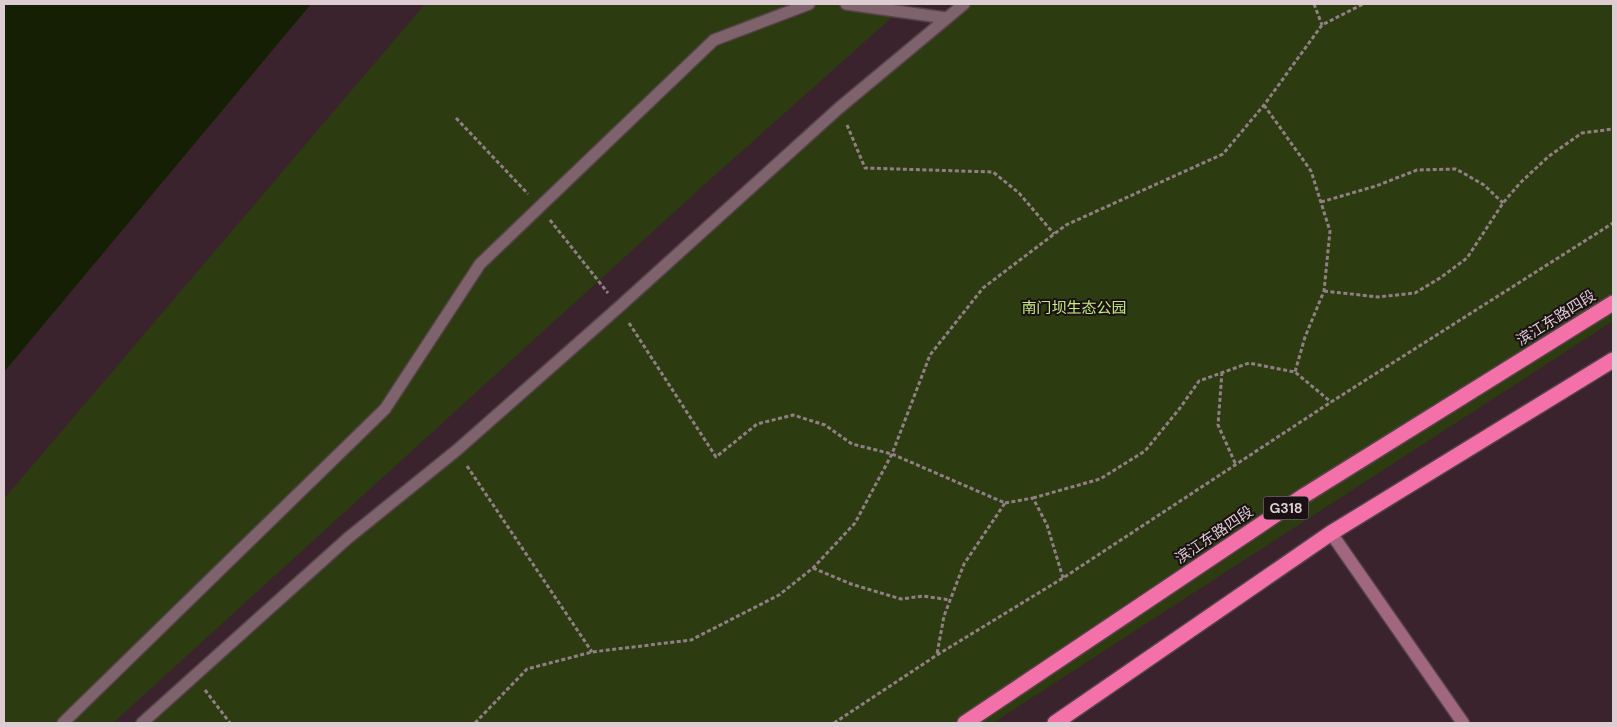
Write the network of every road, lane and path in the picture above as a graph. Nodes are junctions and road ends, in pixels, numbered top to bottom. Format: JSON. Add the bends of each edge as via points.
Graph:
{"nodes":[{"id":1,"x":809,"y":4,"type":"edge"},
{"id":2,"x":846,"y":4,"type":"edge"},
{"id":3,"x":964,"y":4,"type":"edge"},
{"id":4,"x":1314,"y":4,"type":"edge"},
{"id":5,"x":1363,"y":4,"type":"edge"},
{"id":6,"x":946,"y":18,"type":"junction"},
{"id":7,"x":1322,"y":25,"type":"junction"},
{"id":8,"x":1264,"y":105,"type":"junction"},
{"id":9,"x":839,"y":108,"type":"junction"},
{"id":10,"x":1613,"y":129,"type":"edge"},
{"id":11,"x":1321,"y":202,"type":"junction"},
{"id":12,"x":1503,"y":203,"type":"junction"},
{"id":13,"x":1613,"y":223,"type":"edge"},
{"id":14,"x":1054,"y":234,"type":"junction"},
{"id":15,"x":1324,"y":291,"type":"junction"},
{"id":16,"x":1613,"y":303,"type":"edge"},
{"id":17,"x":619,"y":307,"type":"junction"},
{"id":18,"x":1613,"y":360,"type":"edge"},
{"id":19,"x":1222,"y":372,"type":"junction"},
{"id":20,"x":1295,"y":372,"type":"junction"},
{"id":21,"x":1331,"y":402,"type":"junction"},
{"id":22,"x":457,"y":450,"type":"junction"},
{"id":23,"x":892,"y":454,"type":"junction"},
{"id":24,"x":1236,"y":465,"type":"junction"},
{"id":25,"x":1033,"y":498,"type":"junction"},
{"id":26,"x":1005,"y":503,"type":"junction"},
{"id":27,"x":1331,"y":533,"type":"junction"},
{"id":28,"x":813,"y":568,"type":"junction"},
{"id":29,"x":1063,"y":578,"type":"junction"},
{"id":30,"x":950,"y":600,"type":"junction"},
{"id":31,"x":592,"y":652,"type":"junction"},
{"id":32,"x":937,"y":655,"type":"junction"},
{"id":33,"x":195,"y":676,"type":"junction"},
{"id":34,"x":64,"y":723,"type":"edge"},
{"id":35,"x":142,"y":723,"type":"edge"},
{"id":36,"x":230,"y":723,"type":"edge"},
{"id":37,"x":475,"y":723,"type":"edge"},
{"id":38,"x":834,"y":723,"type":"edge"},
{"id":39,"x":965,"y":723,"type":"edge"},
{"id":40,"x":1055,"y":723,"type":"edge"},
{"id":41,"x":1463,"y":723,"type":"edge"}],
"edges":[{"from":1,"to":34,"type":"lane","via":[[714,40],[480,264],[385,409]]},
{"from":2,"to":6,"type":"lane"},
{"from":3,"to":6,"type":"lane"},
{"from":4,"to":7,"type":"path"},
{"from":5,"to":7,"type":"path"},
{"from":6,"to":9,"type":"lane"},
{"from":7,"to":8,"type":"path"},
{"from":8,"to":11,"type":"path","via":[[1312,171]]},
{"from":8,"to":14,"type":"path","via":[[1223,154],[1066,225]]},
{"from":9,"to":14,"type":"path","via":[[865,168],[994,172],[1019,194]]},
{"from":9,"to":17,"type":"lane"},
{"from":10,"to":12,"type":"path","via":[[1582,134],[1549,156]]},
{"from":11,"to":12,"type":"path","via":[[1417,170],[1456,169],[1484,185]]},
{"from":11,"to":15,"type":"path","via":[[1330,231]]},
{"from":12,"to":15,"type":"path","via":[[1467,258],[1415,293],[1378,297]]},
{"from":13,"to":21,"type":"path"},
{"from":14,"to":23,"type":"path","via":[[983,288],[930,355]]},
{"from":15,"to":20,"type":"path"},
{"from":16,"to":39,"type":"highway","name":"滨江东路四段","number":"G318","via":[[1305,495]]},
{"from":17,"to":22,"type":"lane"},
{"from":17,"to":23,"type":"path","via":[[716,457],[757,424],[793,415],[825,425],[852,444]]},
{"from":18,"to":27,"type":"highway"},
{"from":19,"to":20,"type":"path","via":[[1249,363]]},
{"from":19,"to":24,"type":"path","via":[[1218,425]]},
{"from":19,"to":25,"type":"path","via":[[1199,381],[1145,451],[1100,479]]},
{"from":20,"to":21,"type":"path"},
{"from":21,"to":24,"type":"path"},
{"from":22,"to":31,"type":"path"},
{"from":22,"to":33,"type":"lane","via":[[348,538]]},
{"from":23,"to":26,"type":"path"},
{"from":23,"to":28,"type":"path","via":[[855,523]]},
{"from":24,"to":29,"type":"path"},
{"from":25,"to":26,"type":"path"},
{"from":25,"to":29,"type":"path","via":[[1047,525]]},
{"from":26,"to":30,"type":"path","via":[[964,564]]},
{"from":27,"to":40,"type":"highway"},
{"from":27,"to":41,"type":"street"},
{"from":28,"to":30,"type":"path","via":[[901,599],[923,596]]},
{"from":28,"to":31,"type":"path","via":[[779,595],[691,640]]},
{"from":29,"to":32,"type":"path"},
{"from":30,"to":32,"type":"path"},
{"from":31,"to":37,"type":"path","via":[[527,669]]},
{"from":32,"to":38,"type":"path"},
{"from":33,"to":35,"type":"lane"},
{"from":33,"to":36,"type":"path"}]}
